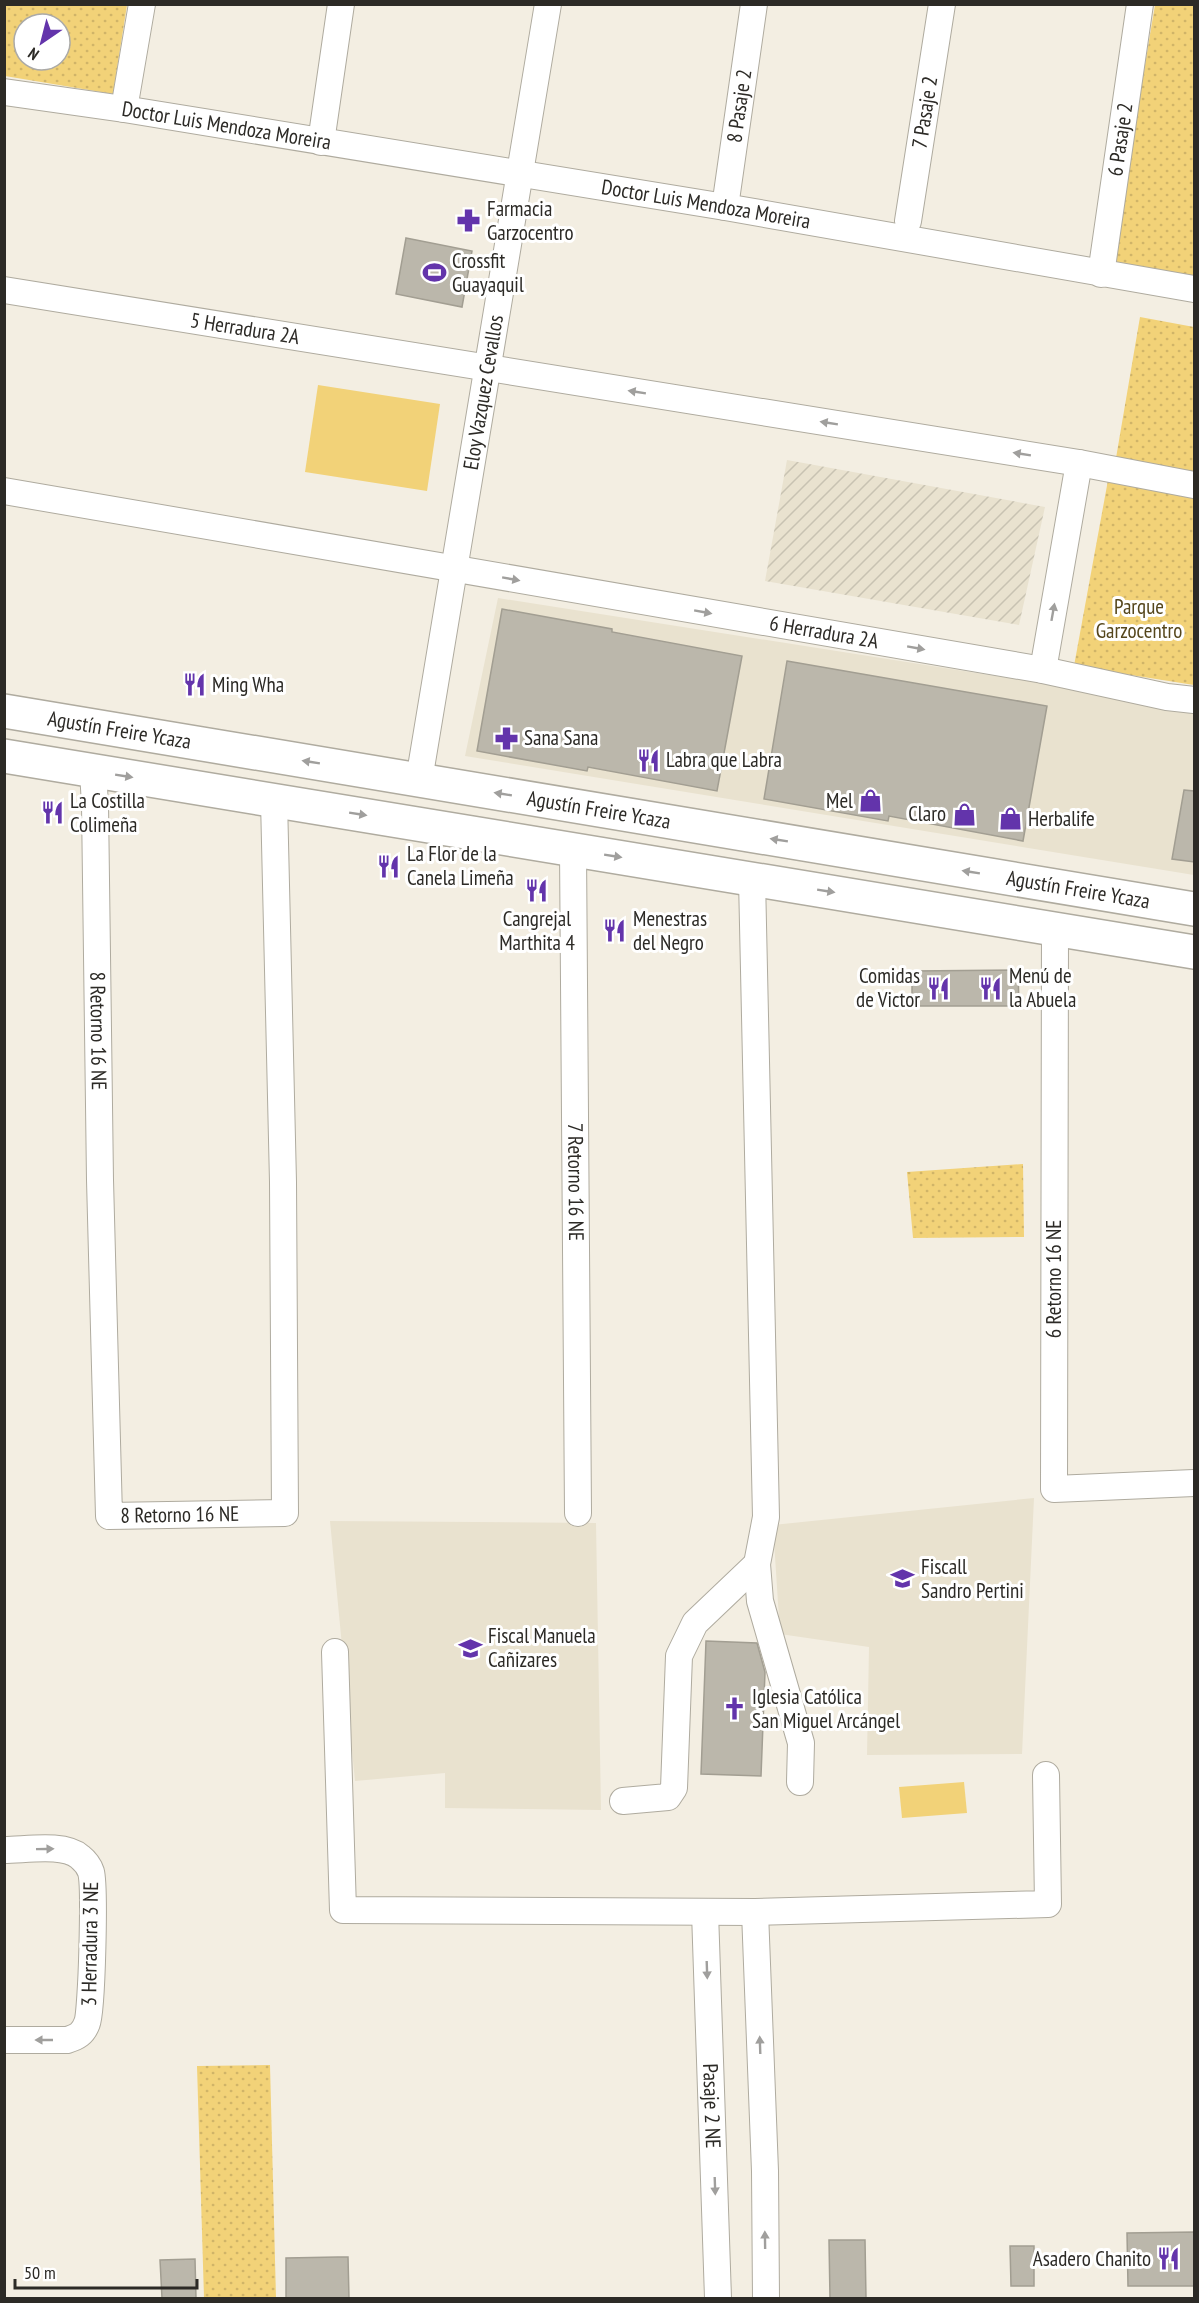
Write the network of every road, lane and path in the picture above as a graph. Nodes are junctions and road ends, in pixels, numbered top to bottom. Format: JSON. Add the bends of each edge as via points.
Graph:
{"nodes":[{"id":1,"x":142,"y":4,"type":"edge"},
{"id":2,"x":341,"y":4,"type":"edge"},
{"id":3,"x":548,"y":4,"type":"edge"},
{"id":4,"x":754,"y":4,"type":"edge"},
{"id":5,"x":942,"y":4,"type":"edge"},
{"id":6,"x":1140,"y":4,"type":"edge"},
{"id":7,"x":4,"y":92,"type":"edge"},
{"id":8,"x":124,"y":109,"type":"junction"},
{"id":9,"x":321,"y":142,"type":"junction"},
{"id":10,"x":520,"y":174,"type":"junction"},
{"id":11,"x":725,"y":207,"type":"junction"},
{"id":12,"x":908,"y":221,"type":"dead end"},
{"id":13,"x":1101,"y":273,"type":"junction"},
{"id":14,"x":1194,"y":289,"type":"edge"},
{"id":15,"x":4,"y":290,"type":"edge"},
{"id":16,"x":486,"y":368,"type":"junction"},
{"id":17,"x":1079,"y":463,"type":"junction"},
{"id":18,"x":1194,"y":485,"type":"edge"},
{"id":19,"x":4,"y":491,"type":"edge"},
{"id":20,"x":453,"y":569,"type":"junction"},
{"id":21,"x":1043,"y":670,"type":"junction"},
{"id":22,"x":1194,"y":700,"type":"edge"},
{"id":23,"x":4,"y":711,"type":"edge"},
{"id":24,"x":4,"y":756,"type":"edge"},
{"id":25,"x":93,"y":771,"type":"junction"},
{"id":26,"x":419,"y":780,"type":"junction"},
{"id":27,"x":274,"y":800,"type":"junction"},
{"id":28,"x":573,"y":850,"type":"junction"},
{"id":29,"x":752,"y":879,"type":"junction"},
{"id":30,"x":1194,"y":909,"type":"edge"},
{"id":31,"x":1055,"y":927,"type":"junction"},
{"id":32,"x":1194,"y":952,"type":"edge"},
{"id":33,"x":1194,"y":1483,"type":"edge"},
{"id":34,"x":578,"y":1513,"type":"dead end"},
{"id":35,"x":758,"y":1564,"type":"junction"},
{"id":36,"x":335,"y":1652,"type":"dead end"},
{"id":37,"x":1046,"y":1775,"type":"dead end"},
{"id":38,"x":800,"y":1782,"type":"dead end"},
{"id":39,"x":623,"y":1801,"type":"dead end"},
{"id":40,"x":4,"y":1850,"type":"edge"},
{"id":41,"x":705,"y":1911,"type":"junction"},
{"id":42,"x":755,"y":1912,"type":"junction"},
{"id":43,"x":4,"y":2040,"type":"edge"},
{"id":44,"x":718,"y":2298,"type":"edge"},
{"id":45,"x":766,"y":2298,"type":"edge"}],
"edges":[{"from":1,"to":8,"type":"street"},
{"from":2,"to":9,"type":"street"},
{"from":3,"to":10,"type":"street","name":"Eloy Vazquez Cevallos"},
{"from":4,"to":11,"type":"street","name":"8 Pasaje 2"},
{"from":5,"to":12,"type":"street","name":"7 Pasaje 2"},
{"from":6,"to":13,"type":"street","name":"6 Pasaje 2"},
{"from":7,"to":8,"type":"street","name":"Doctor Luis Mendoza Moreira"},
{"from":8,"to":9,"type":"street","name":"Doctor Luis Mendoza Moreira"},
{"from":9,"to":10,"type":"street","name":"Doctor Luis Mendoza Moreira"},
{"from":10,"to":11,"type":"street","name":"Doctor Luis Mendoza Moreira"},
{"from":10,"to":16,"type":"street","name":"Eloy Vazquez Cevallos"},
{"from":11,"to":13,"type":"street","name":"Doctor Luis Mendoza Moreira"},
{"from":13,"to":14,"type":"street","name":"Doctor Luis Mendoza Moreira"},
{"from":15,"to":16,"type":"street","name":"5 Herradura 2A"},
{"from":17,"to":16,"type":"street","one_way":true},
{"from":16,"to":20,"type":"street","name":"Eloy Vazquez Cevallos"},
{"from":17,"to":18,"type":"street"},
{"from":21,"to":17,"type":"street","one_way":true},
{"from":19,"to":20,"type":"street"},
{"from":20,"to":21,"type":"street","name":"6 Herradura 2A","one_way":true},
{"from":20,"to":26,"type":"street","name":"Eloy Vazquez Cevallos"},
{"from":21,"to":22,"type":"street","name":"6 Herradura 2A","via":[[1167,698]]},
{"from":26,"to":23,"type":"main road","name":"Agustín Freire Ycaza","one_way":true},
{"from":24,"to":25,"type":"main road","name":"Agustín Freire Ycaza"},
{"from":25,"to":27,"type":"main road","name":"Agustín Freire Ycaza","one_way":true},
{"from":25,"to":27,"type":"street","name":"8 Retorno 16 NE","via":[[109,1516],[285,1513],[283,1170]]},
{"from":30,"to":26,"type":"main road","name":"Agustín Freire Ycaza","one_way":true},
{"from":27,"to":28,"type":"main road","name":"Agustín Freire Ycaza","one_way":true},
{"from":28,"to":29,"type":"main road","name":"Agustín Freire Ycaza","one_way":true},
{"from":28,"to":34,"type":"street","name":"7 Retorno 16 NE"},
{"from":29,"to":31,"type":"main road","name":"Agustín Freire Ycaza","one_way":true},
{"from":29,"to":35,"type":"street","via":[[766,1517]]},
{"from":31,"to":32,"type":"main road","name":"Agustín Freire Ycaza"},
{"from":31,"to":33,"type":"street","name":"6 Retorno 16 NE","via":[[1054,1489]]},
{"from":35,"to":38,"type":"street","via":[[760,1601],[801,1743]]},
{"from":35,"to":39,"type":"street","via":[[695,1623],[682,1648],[674,1788],[668,1797]]},
{"from":36,"to":41,"type":"street","via":[[344,1910]]},
{"from":37,"to":42,"type":"street","via":[[1048,1904]]},
{"from":40,"to":43,"type":"street","name":"3 Herradura 3 NE","one_way":true,"via":[[74,1852],[91,1873],[92,1902],[89,2016],[82,2033],[67,2040]]},
{"from":41,"to":42,"type":"street"},
{"from":41,"to":44,"type":"street","name":"Pasaje 2 NE","one_way":true},
{"from":45,"to":42,"type":"street","one_way":true}]}
